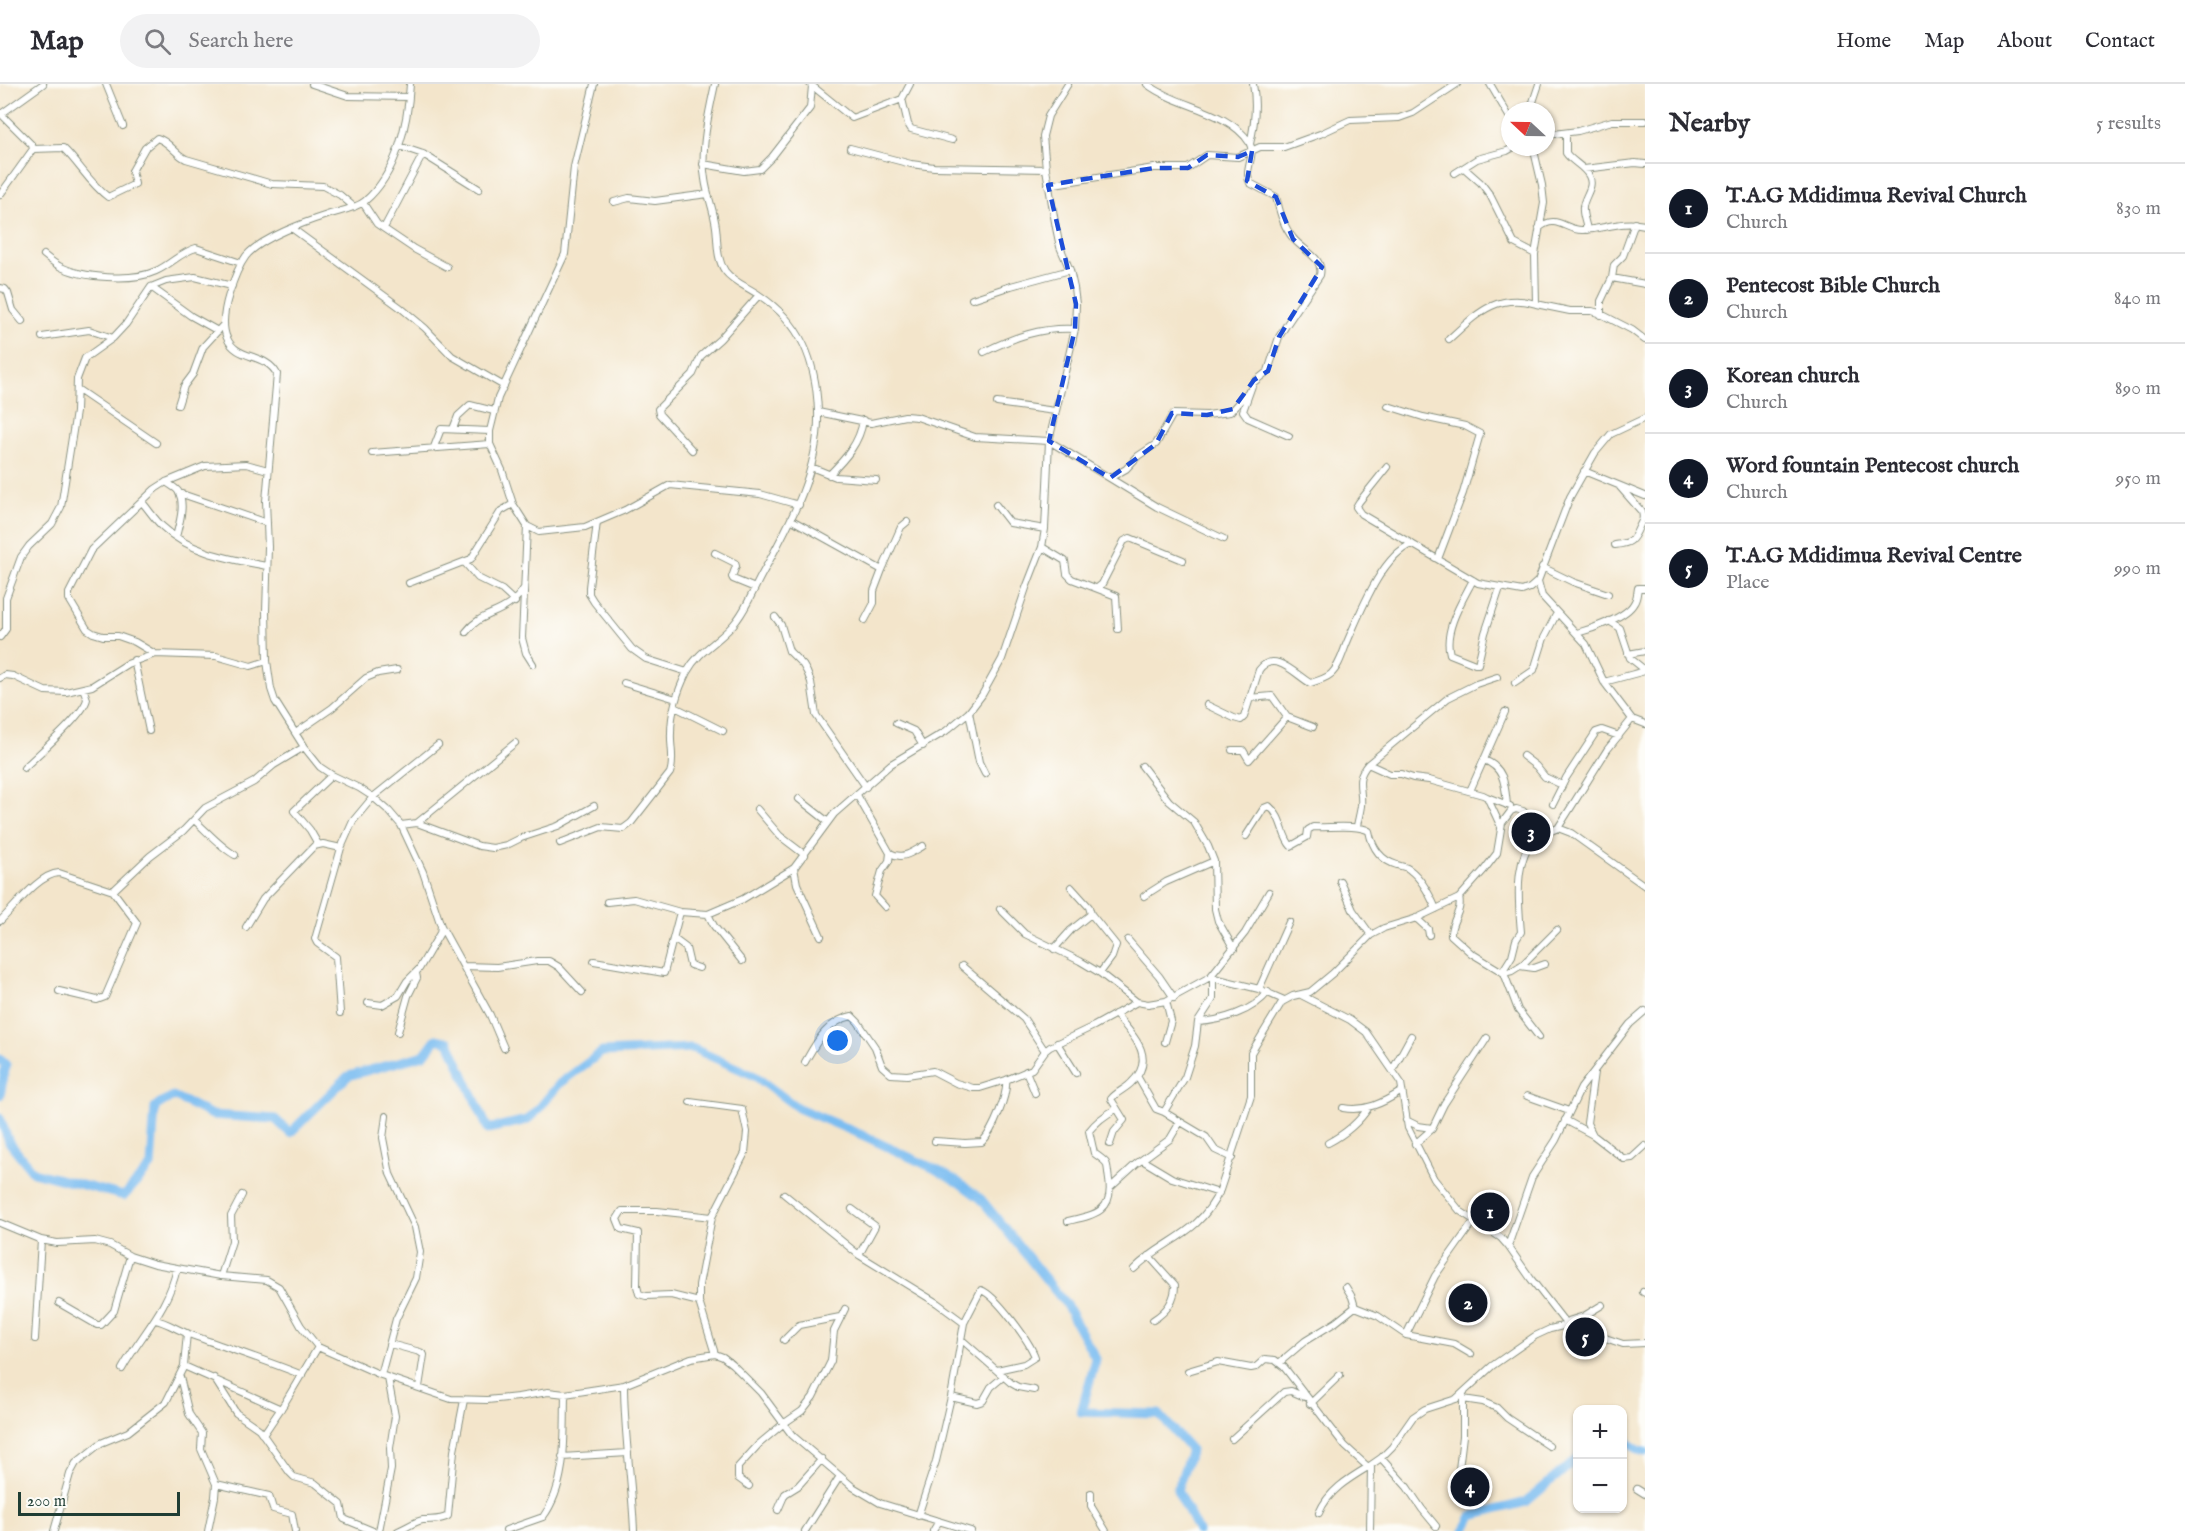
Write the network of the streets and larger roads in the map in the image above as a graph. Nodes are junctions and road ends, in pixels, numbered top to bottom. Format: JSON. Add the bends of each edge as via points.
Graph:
{"nodes":[{"id":1,"x":43,"y":84,"type":"edge"},
{"id":2,"x":106,"y":84,"type":"edge"},
{"id":3,"x":312,"y":84,"type":"edge"},
{"id":4,"x":410,"y":84,"type":"edge"},
{"id":5,"x":594,"y":84,"type":"edge"},
{"id":6,"x":715,"y":84,"type":"edge"},
{"id":7,"x":910,"y":84,"type":"edge"},
{"id":8,"x":1068,"y":84,"type":"edge"},
{"id":9,"x":1147,"y":84,"type":"edge"},
{"id":10,"x":1253,"y":84,"type":"edge"},
{"id":11,"x":1457,"y":84,"type":"edge"},
{"id":12,"x":1490,"y":84,"type":"edge"},
{"id":13,"x":1539,"y":84,"type":"edge"},
{"id":14,"x":811,"y":85,"type":"edge"},
{"id":15,"x":409,"y":96,"type":"junction"},
{"id":16,"x":902,"y":99,"type":"junction"},
{"id":17,"x":1533,"y":102,"type":"edge"},
{"id":18,"x":1501,"y":103,"type":"edge"},
{"id":19,"x":0,"y":114,"type":"edge"},
{"id":20,"x":1645,"y":121,"type":"edge"},
{"id":21,"x":123,"y":126,"type":"dead end"},
{"id":22,"x":1566,"y":133,"type":"junction"},
{"id":23,"x":1555,"y":134,"type":"edge"},
{"id":24,"x":952,"y":140,"type":"dead end"},
{"id":25,"x":399,"y":146,"type":"junction"},
{"id":26,"x":1251,"y":147,"type":"junction"},
{"id":27,"x":850,"y":148,"type":"dead end"},
{"id":28,"x":33,"y":149,"type":"junction"},
{"id":29,"x":1501,"y":153,"type":"edge"},
{"id":30,"x":423,"y":154,"type":"junction"},
{"id":31,"x":1535,"y":156,"type":"edge"},
{"id":32,"x":703,"y":164,"type":"junction"},
{"id":33,"x":1645,"y":164,"type":"edge"},
{"id":34,"x":1464,"y":168,"type":"junction"},
{"id":35,"x":1046,"y":169,"type":"junction"},
{"id":36,"x":1584,"y":169,"type":"junction"},
{"id":37,"x":1455,"y":173,"type":"dead end"},
{"id":38,"x":1048,"y":185,"type":"junction"},
{"id":39,"x":479,"y":189,"type":"dead end"},
{"id":40,"x":708,"y":194,"type":"junction"},
{"id":41,"x":0,"y":195,"type":"edge"},
{"id":42,"x":614,"y":202,"type":"dead end"},
{"id":43,"x":363,"y":203,"type":"junction"},
{"id":44,"x":354,"y":207,"type":"junction"},
{"id":45,"x":1635,"y":223,"type":"junction"},
{"id":46,"x":1645,"y":225,"type":"edge"},
{"id":47,"x":384,"y":228,"type":"junction"},
{"id":48,"x":1539,"y":228,"type":"junction"},
{"id":49,"x":293,"y":229,"type":"junction"},
{"id":50,"x":1587,"y":230,"type":"junction"},
{"id":51,"x":1535,"y":254,"type":"junction"},
{"id":52,"x":44,"y":255,"type":"dead end"},
{"id":53,"x":242,"y":263,"type":"junction"},
{"id":54,"x":447,"y":267,"type":"dead end"},
{"id":55,"x":1070,"y":270,"type":"junction"},
{"id":56,"x":1612,"y":278,"type":"junction"},
{"id":57,"x":1645,"y":284,"type":"edge"},
{"id":58,"x":151,"y":286,"type":"junction"},
{"id":59,"x":232,"y":286,"type":"junction"},
{"id":60,"x":0,"y":288,"type":"edge"},
{"id":61,"x":759,"y":295,"type":"junction"},
{"id":62,"x":972,"y":299,"type":"dead end"},
{"id":63,"x":1536,"y":303,"type":"junction"},
{"id":64,"x":1601,"y":315,"type":"junction"},
{"id":65,"x":22,"y":321,"type":"dead end"},
{"id":66,"x":224,"y":324,"type":"junction"},
{"id":67,"x":1076,"y":329,"type":"junction"},
{"id":68,"x":218,"y":331,"type":"junction"},
{"id":69,"x":42,"y":338,"type":"dead end"},
{"id":70,"x":113,"y":338,"type":"junction"},
{"id":71,"x":1449,"y":339,"type":"dead end"},
{"id":72,"x":1645,"y":340,"type":"edge"},
{"id":73,"x":984,"y":352,"type":"dead end"},
{"id":74,"x":504,"y":386,"type":"junction"},
{"id":75,"x":1251,"y":388,"type":"junction"},
{"id":76,"x":77,"y":389,"type":"junction"},
{"id":77,"x":997,"y":403,"type":"dead end"},
{"id":78,"x":178,"y":405,"type":"dead end"},
{"id":79,"x":1388,"y":405,"type":"dead end"},
{"id":80,"x":494,"y":411,"type":"junction"},
{"id":81,"x":1055,"y":411,"type":"junction"},
{"id":82,"x":818,"y":412,"type":"junction"},
{"id":83,"x":1645,"y":418,"type":"edge"},
{"id":84,"x":862,"y":420,"type":"junction"},
{"id":85,"x":453,"y":429,"type":"junction"},
{"id":86,"x":490,"y":431,"type":"junction"},
{"id":87,"x":1289,"y":436,"type":"dead end"},
{"id":88,"x":1049,"y":441,"type":"junction"},
{"id":89,"x":156,"y":442,"type":"dead end"},
{"id":90,"x":489,"y":444,"type":"junction"},
{"id":91,"x":434,"y":447,"type":"junction"},
{"id":92,"x":692,"y":450,"type":"dead end"},
{"id":93,"x":372,"y":453,"type":"dead end"},
{"id":94,"x":811,"y":467,"type":"junction"},
{"id":95,"x":1387,"y":467,"type":"dead end"},
{"id":96,"x":268,"y":470,"type":"junction"},
{"id":97,"x":1584,"y":471,"type":"junction"},
{"id":98,"x":829,"y":475,"type":"junction"},
{"id":99,"x":1110,"y":478,"type":"junction"},
{"id":100,"x":876,"y":480,"type":"dead end"},
{"id":101,"x":166,"y":482,"type":"junction"},
{"id":102,"x":1620,"y":487,"type":"junction"},
{"id":103,"x":179,"y":493,"type":"junction"},
{"id":104,"x":1645,"y":496,"type":"edge"},
{"id":105,"x":142,"y":502,"type":"junction"},
{"id":106,"x":513,"y":504,"type":"junction"},
{"id":107,"x":799,"y":505,"type":"junction"},
{"id":108,"x":996,"y":506,"type":"dead end"},
{"id":109,"x":792,"y":520,"type":"junction"},
{"id":110,"x":597,"y":522,"type":"junction"},
{"id":111,"x":907,"y":522,"type":"dead end"},
{"id":112,"x":267,"y":523,"type":"junction"},
{"id":113,"x":527,"y":526,"type":"junction"},
{"id":114,"x":1045,"y":529,"type":"junction"},
{"id":115,"x":176,"y":537,"type":"junction"},
{"id":116,"x":1224,"y":538,"type":"dead end"},
{"id":117,"x":1412,"y":544,"type":"junction"},
{"id":118,"x":1615,"y":545,"type":"dead end"},
{"id":119,"x":1042,"y":547,"type":"junction"},
{"id":120,"x":715,"y":553,"type":"dead end"},
{"id":121,"x":1438,"y":559,"type":"junction"},
{"id":122,"x":1183,"y":560,"type":"dead end"},
{"id":123,"x":465,"y":563,"type":"junction"},
{"id":124,"x":266,"y":566,"type":"junction"},
{"id":125,"x":1542,"y":567,"type":"junction"},
{"id":126,"x":882,"y":570,"type":"junction"},
{"id":127,"x":1473,"y":580,"type":"junction"},
{"id":128,"x":1538,"y":581,"type":"junction"},
{"id":129,"x":409,"y":583,"type":"dead end"},
{"id":130,"x":526,"y":585,"type":"junction"},
{"id":131,"x":754,"y":588,"type":"junction"},
{"id":132,"x":1097,"y":588,"type":"junction"},
{"id":133,"x":1500,"y":588,"type":"junction"},
{"id":134,"x":1645,"y":588,"type":"edge"},
{"id":135,"x":1608,"y":594,"type":"dead end"},
{"id":136,"x":515,"y":602,"type":"junction"},
{"id":137,"x":1557,"y":613,"type":"junction"},
{"id":138,"x":775,"y":617,"type":"dead end"},
{"id":139,"x":865,"y":620,"type":"dead end"},
{"id":140,"x":1609,"y":621,"type":"junction"},
{"id":141,"x":1118,"y":629,"type":"dead end"},
{"id":142,"x":466,"y":632,"type":"dead end"},
{"id":143,"x":1577,"y":633,"type":"junction"},
{"id":144,"x":0,"y":637,"type":"edge"},
{"id":145,"x":1645,"y":651,"type":"edge"},
{"id":146,"x":156,"y":654,"type":"junction"},
{"id":147,"x":1628,"y":654,"type":"junction"},
{"id":148,"x":134,"y":660,"type":"junction"},
{"id":149,"x":267,"y":661,"type":"junction"},
{"id":150,"x":532,"y":664,"type":"dead end"},
{"id":151,"x":397,"y":670,"type":"dead end"},
{"id":152,"x":1645,"y":670,"type":"edge"},
{"id":153,"x":687,"y":672,"type":"junction"},
{"id":154,"x":1497,"y":677,"type":"dead end"},
{"id":155,"x":0,"y":678,"type":"edge"},
{"id":156,"x":1604,"y":682,"type":"junction"},
{"id":157,"x":624,"y":683,"type":"dead end"},
{"id":158,"x":1515,"y":683,"type":"dead end"},
{"id":159,"x":83,"y":688,"type":"junction"},
{"id":160,"x":1250,"y":698,"type":"junction"},
{"id":161,"x":676,"y":703,"type":"junction"},
{"id":162,"x":1207,"y":705,"type":"dead end"},
{"id":163,"x":969,"y":712,"type":"junction"},
{"id":164,"x":1505,"y":712,"type":"dead end"},
{"id":165,"x":1287,"y":717,"type":"junction"},
{"id":166,"x":1632,"y":718,"type":"junction"},
{"id":167,"x":896,"y":723,"type":"dead end"},
{"id":168,"x":1645,"y":724,"type":"edge"},
{"id":169,"x":1312,"y":727,"type":"dead end"},
{"id":170,"x":149,"y":731,"type":"dead end"},
{"id":171,"x":723,"y":731,"type":"dead end"},
{"id":172,"x":297,"y":732,"type":"junction"},
{"id":173,"x":1619,"y":736,"type":"junction"},
{"id":174,"x":514,"y":742,"type":"dead end"},
{"id":175,"x":438,"y":745,"type":"dead end"},
{"id":176,"x":923,"y":746,"type":"junction"},
{"id":177,"x":304,"y":747,"type":"junction"},
{"id":178,"x":1232,"y":750,"type":"dead end"},
{"id":179,"x":1523,"y":756,"type":"dead end"},
{"id":180,"x":1484,"y":760,"type":"junction"},
{"id":181,"x":1368,"y":764,"type":"junction"},
{"id":182,"x":1142,"y":766,"type":"dead end"},
{"id":183,"x":24,"y":768,"type":"dead end"},
{"id":184,"x":985,"y":774,"type":"dead end"},
{"id":185,"x":332,"y":775,"type":"junction"},
{"id":186,"x":1562,"y":785,"type":"junction"},
{"id":187,"x":866,"y":787,"type":"junction"},
{"id":188,"x":1470,"y":791,"type":"junction"},
{"id":189,"x":858,"y":795,"type":"junction"},
{"id":190,"x":373,"y":797,"type":"junction"},
{"id":191,"x":1488,"y":797,"type":"junction"},
{"id":192,"x":799,"y":799,"type":"dead end"},
{"id":193,"x":1553,"y":804,"type":"dead end"},
{"id":194,"x":1507,"y":805,"type":"junction"},
{"id":195,"x":594,"y":806,"type":"dead end"},
{"id":196,"x":757,"y":809,"type":"dead end"},
{"id":197,"x":1516,"y":809,"type":"junction"},
{"id":198,"x":194,"y":819,"type":"junction"},
{"id":199,"x":827,"y":821,"type":"junction"},
{"id":200,"x":417,"y":823,"type":"junction"},
{"id":201,"x":401,"y":825,"type":"junction"},
{"id":202,"x":1357,"y":826,"type":"junction"},
{"id":203,"x":1502,"y":828,"type":"junction"},
{"id":204,"x":1558,"y":828,"type":"junction"},
{"id":205,"x":1541,"y":829,"type":"junction"},
{"id":206,"x":1246,"y":836,"type":"dead end"},
{"id":207,"x":560,"y":843,"type":"dead end"},
{"id":208,"x":318,"y":844,"type":"junction"},
{"id":209,"x":923,"y":846,"type":"dead end"},
{"id":210,"x":341,"y":848,"type":"junction"},
{"id":211,"x":890,"y":853,"type":"junction"},
{"id":212,"x":235,"y":855,"type":"dead end"},
{"id":213,"x":805,"y":855,"type":"junction"},
{"id":214,"x":1214,"y":861,"type":"junction"},
{"id":215,"x":794,"y":868,"type":"junction"},
{"id":216,"x":1340,"y":881,"type":"dead end"},
{"id":217,"x":1645,"y":886,"type":"edge"},
{"id":218,"x":1071,"y":887,"type":"dead end"},
{"id":219,"x":113,"y":891,"type":"junction"},
{"id":220,"x":1269,"y":892,"type":"dead end"},
{"id":221,"x":1144,"y":896,"type":"dead end"},
{"id":222,"x":1459,"y":898,"type":"junction"},
{"id":223,"x":608,"y":902,"type":"dead end"},
{"id":224,"x":885,"y":907,"type":"dead end"},
{"id":225,"x":1000,"y":909,"type":"dead end"},
{"id":226,"x":1436,"y":909,"type":"junction"},
{"id":227,"x":680,"y":912,"type":"junction"},
{"id":228,"x":708,"y":914,"type":"junction"},
{"id":229,"x":1091,"y":914,"type":"junction"},
{"id":230,"x":1416,"y":918,"type":"junction"},
{"id":231,"x":0,"y":921,"type":"edge"},
{"id":232,"x":1289,"y":922,"type":"dead end"},
{"id":233,"x":441,"y":926,"type":"junction"},
{"id":234,"x":246,"y":927,"type":"dead end"},
{"id":235,"x":1557,"y":930,"type":"dead end"},
{"id":236,"x":1371,"y":935,"type":"junction"},
{"id":237,"x":1429,"y":935,"type":"dead end"},
{"id":238,"x":821,"y":936,"type":"dead end"},
{"id":239,"x":674,"y":939,"type":"junction"},
{"id":240,"x":1128,"y":940,"type":"dead end"},
{"id":241,"x":1234,"y":948,"type":"junction"},
{"id":242,"x":1054,"y":949,"type":"junction"},
{"id":243,"x":594,"y":961,"type":"dead end"},
{"id":244,"x":742,"y":961,"type":"dead end"},
{"id":245,"x":1545,"y":964,"type":"dead end"},
{"id":246,"x":463,"y":966,"type":"junction"},
{"id":247,"x":962,"y":966,"type":"dead end"},
{"id":248,"x":1520,"y":966,"type":"junction"},
{"id":249,"x":699,"y":968,"type":"dead end"},
{"id":250,"x":416,"y":973,"type":"junction"},
{"id":251,"x":1100,"y":973,"type":"junction"},
{"id":252,"x":1503,"y":973,"type":"junction"},
{"id":253,"x":1211,"y":977,"type":"junction"},
{"id":254,"x":1259,"y":989,"type":"junction"},
{"id":255,"x":59,"y":991,"type":"dead end"},
{"id":256,"x":582,"y":992,"type":"dead end"},
{"id":257,"x":1268,"y":992,"type":"junction"},
{"id":258,"x":1301,"y":995,"type":"junction"},
{"id":259,"x":1174,"y":998,"type":"junction"},
{"id":260,"x":1284,"y":1000,"type":"junction"},
{"id":261,"x":1137,"y":1002,"type":"junction"},
{"id":262,"x":1166,"y":1002,"type":"junction"},
{"id":263,"x":368,"y":1003,"type":"dead end"},
{"id":264,"x":1645,"y":1011,"type":"edge"},
{"id":265,"x":340,"y":1013,"type":"dead end"},
{"id":266,"x":1115,"y":1014,"type":"junction"},
{"id":267,"x":1198,"y":1022,"type":"junction"},
{"id":268,"x":398,"y":1032,"type":"dead end"},
{"id":269,"x":1411,"y":1036,"type":"dead end"},
{"id":270,"x":1539,"y":1037,"type":"dead end"},
{"id":271,"x":1487,"y":1038,"type":"dead end"},
{"id":272,"x":1165,"y":1042,"type":"dead end"},
{"id":273,"x":1057,"y":1043,"type":"junction"},
{"id":274,"x":504,"y":1048,"type":"dead end"},
{"id":275,"x":1045,"y":1051,"type":"junction"},
{"id":276,"x":805,"y":1062,"type":"dead end"},
{"id":277,"x":1393,"y":1069,"type":"junction"},
{"id":278,"x":1594,"y":1069,"type":"junction"},
{"id":279,"x":1026,"y":1071,"type":"junction"},
{"id":280,"x":1076,"y":1073,"type":"dead end"},
{"id":281,"x":1137,"y":1076,"type":"junction"},
{"id":282,"x":1006,"y":1080,"type":"junction"},
{"id":283,"x":1402,"y":1091,"type":"junction"},
{"id":284,"x":1035,"y":1093,"type":"dead end"},
{"id":285,"x":1527,"y":1096,"type":"dead end"},
{"id":286,"x":690,"y":1102,"type":"dead end"},
{"id":287,"x":1369,"y":1107,"type":"junction"},
{"id":288,"x":1342,"y":1108,"type":"dead end"},
{"id":289,"x":1116,"y":1109,"type":"junction"},
{"id":290,"x":1569,"y":1111,"type":"junction"},
{"id":291,"x":1164,"y":1112,"type":"junction"},
{"id":292,"x":386,"y":1116,"type":"dead end"},
{"id":293,"x":1405,"y":1119,"type":"junction"},
{"id":294,"x":1565,"y":1120,"type":"junction"},
{"id":295,"x":1180,"y":1122,"type":"junction"},
{"id":296,"x":1432,"y":1128,"type":"junction"},
{"id":297,"x":1593,"y":1135,"type":"junction"},
{"id":298,"x":935,"y":1141,"type":"dead end"},
{"id":299,"x":1328,"y":1143,"type":"dead end"},
{"id":300,"x":1110,"y":1144,"type":"dead end"},
{"id":301,"x":1415,"y":1144,"type":"junction"},
{"id":302,"x":1645,"y":1146,"type":"edge"},
{"id":303,"x":1232,"y":1158,"type":"junction"},
{"id":304,"x":1142,"y":1160,"type":"junction"},
{"id":305,"x":1111,"y":1187,"type":"junction"},
{"id":306,"x":1219,"y":1193,"type":"junction"},
{"id":307,"x":784,"y":1194,"type":"dead end"},
{"id":308,"x":242,"y":1195,"type":"dead end"},
{"id":309,"x":852,"y":1209,"type":"dead end"},
{"id":310,"x":712,"y":1217,"type":"junction"},
{"id":311,"x":1068,"y":1221,"type":"dead end"},
{"id":312,"x":1474,"y":1221,"type":"junction"},
{"id":313,"x":0,"y":1223,"type":"edge"},
{"id":314,"x":41,"y":1240,"type":"junction"},
{"id":315,"x":1508,"y":1246,"type":"junction"},
{"id":316,"x":858,"y":1255,"type":"junction"},
{"id":317,"x":130,"y":1256,"type":"junction"},
{"id":318,"x":1149,"y":1256,"type":"junction"},
{"id":319,"x":177,"y":1269,"type":"junction"},
{"id":320,"x":1134,"y":1269,"type":"dead end"},
{"id":321,"x":221,"y":1276,"type":"junction"},
{"id":322,"x":1346,"y":1287,"type":"dead end"},
{"id":323,"x":699,"y":1302,"type":"junction"},
{"id":324,"x":59,"y":1303,"type":"dead end"},
{"id":325,"x":1602,"y":1305,"type":"dead end"},
{"id":326,"x":1354,"y":1307,"type":"junction"},
{"id":327,"x":845,"y":1309,"type":"dead end"},
{"id":328,"x":840,"y":1317,"type":"junction"},
{"id":329,"x":154,"y":1320,"type":"junction"},
{"id":330,"x":1153,"y":1320,"type":"dead end"},
{"id":331,"x":964,"y":1323,"type":"junction"},
{"id":332,"x":1566,"y":1324,"type":"junction"},
{"id":333,"x":187,"y":1334,"type":"junction"},
{"id":334,"x":1406,"y":1335,"type":"junction"},
{"id":335,"x":35,"y":1339,"type":"dead end"},
{"id":336,"x":784,"y":1340,"type":"dead end"},
{"id":337,"x":961,"y":1340,"type":"junction"},
{"id":338,"x":1645,"y":1343,"type":"edge"},
{"id":339,"x":390,"y":1344,"type":"junction"},
{"id":340,"x":318,"y":1347,"type":"junction"},
{"id":341,"x":715,"y":1354,"type":"junction"},
{"id":342,"x":1471,"y":1354,"type":"dead end"},
{"id":343,"x":1279,"y":1363,"type":"junction"},
{"id":344,"x":184,"y":1366,"type":"junction"},
{"id":345,"x":122,"y":1369,"type":"dead end"},
{"id":346,"x":997,"y":1370,"type":"junction"},
{"id":347,"x":1188,"y":1371,"type":"dead end"},
{"id":348,"x":302,"y":1375,"type":"junction"},
{"id":349,"x":381,"y":1375,"type":"junction"},
{"id":350,"x":1340,"y":1375,"type":"dead end"},
{"id":351,"x":1004,"y":1376,"type":"junction"},
{"id":352,"x":180,"y":1377,"type":"junction"},
{"id":353,"x":214,"y":1378,"type":"junction"},
{"id":354,"x":388,"y":1378,"type":"junction"},
{"id":355,"x":624,"y":1385,"type":"junction"},
{"id":356,"x":419,"y":1388,"type":"junction"},
{"id":357,"x":1034,"y":1390,"type":"dead end"},
{"id":358,"x":565,"y":1394,"type":"junction"},
{"id":359,"x":1463,"y":1396,"type":"junction"},
{"id":360,"x":951,"y":1397,"type":"junction"},
{"id":361,"x":1305,"y":1397,"type":"junction"},
{"id":362,"x":464,"y":1400,"type":"junction"},
{"id":363,"x":1310,"y":1404,"type":"junction"},
{"id":364,"x":281,"y":1409,"type":"junction"},
{"id":365,"x":783,"y":1424,"type":"junction"},
{"id":366,"x":263,"y":1435,"type":"junction"},
{"id":367,"x":1232,"y":1439,"type":"dead end"},
{"id":368,"x":1549,"y":1446,"type":"dead end"},
{"id":369,"x":628,"y":1453,"type":"junction"},
{"id":370,"x":562,"y":1457,"type":"junction"},
{"id":371,"x":1381,"y":1458,"type":"junction"},
{"id":372,"x":822,"y":1459,"type":"junction"},
{"id":373,"x":1369,"y":1466,"type":"junction"},
{"id":374,"x":1459,"y":1469,"type":"dead end"},
{"id":375,"x":840,"y":1476,"type":"junction"},
{"id":376,"x":216,"y":1484,"type":"junction"},
{"id":377,"x":748,"y":1486,"type":"dead end"},
{"id":378,"x":1637,"y":1489,"type":"dead end"},
{"id":379,"x":1091,"y":1493,"type":"dead end"},
{"id":380,"x":1645,"y":1494,"type":"edge"},
{"id":381,"x":778,"y":1510,"type":"dead end"},
{"id":382,"x":1319,"y":1513,"type":"dead end"},
{"id":383,"x":918,"y":1516,"type":"junction"},
{"id":384,"x":939,"y":1521,"type":"junction"},
{"id":385,"x":521,"y":1526,"type":"junction"},
{"id":386,"x":1436,"y":1526,"type":"dead end"},
{"id":387,"x":506,"y":1530,"type":"edge"},
{"id":388,"x":54,"y":1531,"type":"edge"},
{"id":389,"x":208,"y":1531,"type":"edge"},
{"id":390,"x":295,"y":1531,"type":"edge"},
{"id":391,"x":374,"y":1531,"type":"edge"},
{"id":392,"x":379,"y":1531,"type":"edge"},
{"id":393,"x":398,"y":1531,"type":"edge"},
{"id":394,"x":528,"y":1531,"type":"edge"},
{"id":395,"x":634,"y":1531,"type":"edge"},
{"id":396,"x":805,"y":1531,"type":"edge"},
{"id":397,"x":933,"y":1531,"type":"edge"},
{"id":398,"x":971,"y":1531,"type":"edge"},
{"id":399,"x":1106,"y":1531,"type":"edge"},
{"id":400,"x":1370,"y":1531,"type":"edge"}],
"edges":[{"from":1,"to":19,"type":"street"},
{"from":2,"to":21,"type":"street"},
{"from":3,"to":15,"type":"street","via":[[348,96]]},
{"from":4,"to":15,"type":"street"},
{"from":5,"to":74,"type":"street","via":[[574,167],[565,254]]},
{"from":6,"to":32,"type":"street"},
{"from":7,"to":16,"type":"street"},
{"from":8,"to":35,"type":"street","via":[[1044,126]]},
{"from":9,"to":26,"type":"street","via":[[1175,101],[1218,117],[1236,129]]},
{"from":10,"to":26,"type":"street","via":[[1256,120]]},
{"from":11,"to":26,"type":"street","via":[[1399,118],[1350,120],[1284,147]]},
{"from":12,"to":18,"type":"street"},
{"from":13,"to":17,"type":"street"},
{"from":14,"to":16,"type":"street","via":[[852,118]]},
{"from":14,"to":32,"type":"street","via":[[810,108],[760,170]]},
{"from":15,"to":25,"type":"street"},
{"from":16,"to":24,"type":"street","via":[[911,129]]},
{"from":19,"to":28,"type":"street"},
{"from":20,"to":22,"type":"street","via":[[1612,121]]},
{"from":22,"to":23,"type":"street"},
{"from":22,"to":36,"type":"street","via":[[1566,153]]},
{"from":25,"to":30,"type":"street"},
{"from":25,"to":43,"type":"street","via":[[382,181]]},
{"from":26,"to":38,"type":"street","via":[[1238,157],[1207,155],[1188,168],[1154,168]]},
{"from":26,"to":75,"type":"street","via":[[1250,183],[1276,197],[1293,239],[1322,267],[1279,337],[1268,371]]},
{"from":27,"to":35,"type":"street","via":[[911,164]]},
{"from":28,"to":41,"type":"street"},
{"from":28,"to":44,"type":"street","via":[[63,148],[108,197],[135,184],[132,171],[145,148],[158,138],[186,159],[272,184],[323,186]]},
{"from":29,"to":34,"type":"street","via":[[1477,159]]},
{"from":30,"to":39,"type":"street"},
{"from":30,"to":47,"type":"street"},
{"from":31,"to":48,"type":"street","via":[[1544,203]]},
{"from":32,"to":40,"type":"street"},
{"from":33,"to":36,"type":"street"},
{"from":34,"to":37,"type":"street"},
{"from":34,"to":51,"type":"street","via":[[1490,195],[1515,243]]},
{"from":35,"to":38,"type":"street"},
{"from":36,"to":50,"type":"street","via":[[1591,183],[1582,210]]},
{"from":38,"to":55,"type":"street","via":[[1060,248]]},
{"from":40,"to":42,"type":"street"},
{"from":40,"to":61,"type":"street","via":[[723,269]]},
{"from":43,"to":44,"type":"street"},
{"from":43,"to":47,"type":"street"},
{"from":44,"to":49,"type":"street"},
{"from":45,"to":46,"type":"street"},
{"from":45,"to":50,"type":"street"},
{"from":45,"to":56,"type":"street","via":[[1623,256],[1614,265]]},
{"from":47,"to":54,"type":"street"},
{"from":48,"to":50,"type":"street","via":[[1551,221]]},
{"from":48,"to":51,"type":"street"},
{"from":49,"to":53,"type":"street","via":[[253,249]]},
{"from":49,"to":74,"type":"street","via":[[401,308],[452,356]]},
{"from":51,"to":63,"type":"street"},
{"from":52,"to":53,"type":"street","via":[[71,271],[118,277],[152,273],[196,248]]},
{"from":53,"to":59,"type":"street"},
{"from":55,"to":62,"type":"street"},
{"from":55,"to":67,"type":"street"},
{"from":56,"to":57,"type":"street"},
{"from":56,"to":64,"type":"street","via":[[1602,301]]},
{"from":58,"to":59,"type":"street","via":[[195,278]]},
{"from":58,"to":68,"type":"street"},
{"from":58,"to":70,"type":"street"},
{"from":59,"to":66,"type":"street"},
{"from":60,"to":65,"type":"street","via":[[8,293]]},
{"from":61,"to":82,"type":"street","via":[[791,323],[804,343],[814,371]]},
{"from":61,"to":92,"type":"street","via":[[658,409]]},
{"from":63,"to":64,"type":"street"},
{"from":63,"to":71,"type":"street","via":[[1500,302]]},
{"from":64,"to":72,"type":"street"},
{"from":66,"to":68,"type":"street"},
{"from":66,"to":96,"type":"street","via":[[228,341],[235,349],[267,362],[277,374]]},
{"from":67,"to":73,"type":"street","via":[[1060,328],[1015,337]]},
{"from":67,"to":81,"type":"street"},
{"from":68,"to":78,"type":"street","via":[[203,347]]},
{"from":69,"to":70,"type":"street","via":[[88,330]]},
{"from":70,"to":76,"type":"street","via":[[85,358]]},
{"from":74,"to":80,"type":"street"},
{"from":75,"to":87,"type":"street","via":[[1244,415]]},
{"from":75,"to":99,"type":"street","via":[[1230,412],[1207,416],[1173,414],[1156,444]]},
{"from":76,"to":89,"type":"street"},
{"from":76,"to":144,"type":"street","via":[[61,507],[52,524],[21,557],[6,598],[6,629]]},
{"from":77,"to":81,"type":"street"},
{"from":79,"to":121,"type":"street","via":[[1465,426],[1480,435]]},
{"from":80,"to":85,"type":"street","via":[[470,405],[458,416]]},
{"from":80,"to":86,"type":"street"},
{"from":81,"to":88,"type":"street"},
{"from":82,"to":84,"type":"street"},
{"from":82,"to":94,"type":"street"},
{"from":83,"to":97,"type":"street","via":[[1611,434]]},
{"from":84,"to":88,"type":"street","via":[[871,423],[916,417],[975,437]]},
{"from":84,"to":98,"type":"street","via":[[856,442]]},
{"from":85,"to":86,"type":"street"},
{"from":85,"to":91,"type":"street","via":[[440,430]]},
{"from":86,"to":90,"type":"street"},
{"from":88,"to":99,"type":"street"},
{"from":88,"to":114,"type":"street"},
{"from":90,"to":91,"type":"street"},
{"from":90,"to":106,"type":"street"},
{"from":91,"to":93,"type":"street"},
{"from":94,"to":98,"type":"street"},
{"from":94,"to":107,"type":"street"},
{"from":95,"to":117,"type":"street","via":[[1359,502],[1357,511]]},
{"from":96,"to":101,"type":"street","via":[[246,464],[215,464]]},
{"from":96,"to":112,"type":"street"},
{"from":97,"to":102,"type":"street"},
{"from":97,"to":125,"type":"street"},
{"from":98,"to":100,"type":"street"},
{"from":99,"to":116,"type":"street","via":[[1157,507]]},
{"from":101,"to":103,"type":"street"},
{"from":101,"to":105,"type":"street"},
{"from":102,"to":104,"type":"street"},
{"from":102,"to":118,"type":"street","via":[[1643,517],[1632,541]]},
{"from":103,"to":112,"type":"street"},
{"from":103,"to":115,"type":"street","via":[[181,510]]},
{"from":105,"to":115,"type":"street"},
{"from":105,"to":146,"type":"street","via":[[91,550],[69,599],[93,633],[118,636]]},
{"from":106,"to":113,"type":"street"},
{"from":106,"to":123,"type":"street","via":[[501,511],[477,553]]},
{"from":107,"to":109,"type":"street"},
{"from":107,"to":110,"type":"street","via":[[760,494],[670,485]]},
{"from":108,"to":114,"type":"street","via":[[1010,523]]},
{"from":109,"to":126,"type":"street"},
{"from":109,"to":131,"type":"street"},
{"from":110,"to":113,"type":"street","via":[[549,532]]},
{"from":110,"to":153,"type":"street","via":[[589,594],[632,649],[646,659]]},
{"from":111,"to":126,"type":"street"},
{"from":112,"to":124,"type":"street"},
{"from":113,"to":130,"type":"street"},
{"from":114,"to":119,"type":"street"},
{"from":115,"to":124,"type":"street","via":[[221,557]]},
{"from":117,"to":121,"type":"street"},
{"from":117,"to":160,"type":"street","via":[[1400,551],[1380,575],[1330,675],[1310,683],[1288,666],[1268,663],[1259,670]]},
{"from":119,"to":132,"type":"street","via":[[1065,561],[1068,577]]},
{"from":119,"to":163,"type":"street","via":[[1002,659]]},
{"from":120,"to":131,"type":"street","via":[[735,563],[733,579]]},
{"from":121,"to":127,"type":"street"},
{"from":122,"to":132,"type":"street","via":[[1130,538],[1124,541]]},
{"from":123,"to":129,"type":"street"},
{"from":123,"to":136,"type":"street","via":[[478,578]]},
{"from":124,"to":149,"type":"street"},
{"from":125,"to":128,"type":"street"},
{"from":125,"to":135,"type":"street"},
{"from":126,"to":139,"type":"street","via":[[874,603]]},
{"from":127,"to":133,"type":"street"},
{"from":127,"to":133,"type":"street","via":[[1448,643],[1450,654],[1475,664]]},
{"from":128,"to":133,"type":"street","via":[[1522,591]]},
{"from":128,"to":137,"type":"street","via":[[1542,596]]},
{"from":130,"to":136,"type":"street"},
{"from":130,"to":150,"type":"street","via":[[522,638]]},
{"from":131,"to":153,"type":"street","via":[[736,621],[700,652]]},
{"from":132,"to":141,"type":"street","via":[[1116,596]]},
{"from":134,"to":140,"type":"street","via":[[1638,588],[1630,608]]},
{"from":136,"to":142,"type":"street","via":[[476,621]]},
{"from":137,"to":143,"type":"street"},
{"from":137,"to":158,"type":"street","via":[[1534,670]]},
{"from":138,"to":187,"type":"street","via":[[789,651],[807,672],[816,715]]},
{"from":140,"to":143,"type":"street"},
{"from":140,"to":147,"type":"street","via":[[1620,628]]},
{"from":143,"to":156,"type":"street"},
{"from":145,"to":147,"type":"street"},
{"from":146,"to":148,"type":"street"},
{"from":146,"to":149,"type":"street","via":[[216,656],[251,666]]},
{"from":147,"to":152,"type":"street"},
{"from":148,"to":159,"type":"street"},
{"from":148,"to":170,"type":"street"},
{"from":149,"to":172,"type":"street","via":[[273,697]]},
{"from":151,"to":172,"type":"street","via":[[366,678]]},
{"from":152,"to":156,"type":"street"},
{"from":153,"to":161,"type":"street"},
{"from":154,"to":181,"type":"street","via":[[1448,698]]},
{"from":155,"to":159,"type":"street","via":[[13,676],[45,691]]},
{"from":156,"to":166,"type":"street"},
{"from":157,"to":161,"type":"street"},
{"from":159,"to":183,"type":"street","via":[[86,705]]},
{"from":160,"to":162,"type":"street","via":[[1244,717],[1239,720]]},
{"from":160,"to":165,"type":"street","via":[[1272,696]]},
{"from":161,"to":171,"type":"street"},
{"from":161,"to":207,"type":"street","via":[[670,773],[631,823],[620,830],[601,826]]},
{"from":163,"to":176,"type":"street"},
{"from":163,"to":184,"type":"street"},
{"from":164,"to":180,"type":"street"},
{"from":165,"to":169,"type":"street"},
{"from":165,"to":178,"type":"street","via":[[1249,760],[1243,750]]},
{"from":166,"to":168,"type":"street"},
{"from":166,"to":173,"type":"street"},
{"from":167,"to":176,"type":"street","via":[[914,731]]},
{"from":172,"to":177,"type":"street"},
{"from":173,"to":186,"type":"street","via":[[1596,732]]},
{"from":173,"to":204,"type":"street"},
{"from":174,"to":200,"type":"street"},
{"from":175,"to":190,"type":"street"},
{"from":176,"to":187,"type":"street","via":[[891,764]]},
{"from":177,"to":185,"type":"street"},
{"from":177,"to":198,"type":"street","via":[[254,782],[205,808]]},
{"from":179,"to":186,"type":"street","via":[[1545,777]]},
{"from":180,"to":188,"type":"street"},
{"from":180,"to":194,"type":"street","via":[[1500,771]]},
{"from":181,"to":188,"type":"street","via":[[1390,774]]},
{"from":181,"to":202,"type":"street","via":[[1361,772]]},
{"from":182,"to":214,"type":"street","via":[[1169,801],[1194,822]]},
{"from":185,"to":190,"type":"street"},
{"from":185,"to":208,"type":"street","via":[[294,811]]},
{"from":186,"to":193,"type":"street"},
{"from":187,"to":189,"type":"street"},
{"from":188,"to":191,"type":"street"},
{"from":189,"to":199,"type":"street"},
{"from":189,"to":211,"type":"street"},
{"from":190,"to":201,"type":"street"},
{"from":190,"to":210,"type":"street","via":[[353,821]]},
{"from":191,"to":194,"type":"street"},
{"from":191,"to":203,"type":"street"},
{"from":192,"to":199,"type":"street"},
{"from":194,"to":197,"type":"street"},
{"from":195,"to":200,"type":"street","via":[[558,826],[493,848]]},
{"from":196,"to":213,"type":"street","via":[[780,836]]},
{"from":197,"to":203,"type":"street","via":[[1507,816]]},
{"from":197,"to":205,"type":"street"},
{"from":198,"to":212,"type":"street"},
{"from":198,"to":219,"type":"street"},
{"from":199,"to":213,"type":"street"},
{"from":200,"to":201,"type":"street"},
{"from":201,"to":233,"type":"street","via":[[423,872]]},
{"from":202,"to":206,"type":"street","via":[[1313,826],[1307,837],[1291,846],[1269,806]]},
{"from":202,"to":226,"type":"street","via":[[1369,831],[1378,854],[1415,874]]},
{"from":203,"to":222,"type":"street","via":[[1497,853]]},
{"from":204,"to":205,"type":"street"},
{"from":204,"to":217,"type":"street","via":[[1571,833]]},
{"from":205,"to":252,"type":"street","via":[[1520,863],[1521,932]]},
{"from":208,"to":210,"type":"street"},
{"from":208,"to":234,"type":"street","via":[[263,899]]},
{"from":209,"to":211,"type":"street","via":[[903,856]]},
{"from":210,"to":265,"type":"street","via":[[315,939],[336,957]]},
{"from":211,"to":224,"type":"street","via":[[875,896]]},
{"from":213,"to":215,"type":"street"},
{"from":214,"to":221,"type":"street"},
{"from":214,"to":241,"type":"street","via":[[1215,909]]},
{"from":215,"to":228,"type":"street","via":[[743,899]]},
{"from":215,"to":238,"type":"street","via":[[797,884]]},
{"from":216,"to":236,"type":"street","via":[[1353,910]]},
{"from":218,"to":229,"type":"street"},
{"from":219,"to":231,"type":"street","via":[[51,873]]},
{"from":219,"to":255,"type":"street","via":[[137,923],[105,997],[97,1000]]},
{"from":220,"to":241,"type":"street"},
{"from":222,"to":226,"type":"street"},
{"from":222,"to":252,"type":"street","via":[[1451,935]]},
{"from":223,"to":227,"type":"street","via":[[634,899]]},
{"from":225,"to":242,"type":"street","via":[[1025,934]]},
{"from":226,"to":230,"type":"street"},
{"from":227,"to":228,"type":"street"},
{"from":227,"to":239,"type":"street"},
{"from":228,"to":244,"type":"street"},
{"from":229,"to":242,"type":"street"},
{"from":229,"to":251,"type":"street","via":[[1116,945]]},
{"from":230,"to":236,"type":"street"},
{"from":230,"to":237,"type":"street"},
{"from":232,"to":254,"type":"street"},
{"from":233,"to":246,"type":"street"},
{"from":233,"to":250,"type":"street"},
{"from":235,"to":248,"type":"street"},
{"from":236,"to":258,"type":"street","via":[[1325,980]]},
{"from":239,"to":243,"type":"street","via":[[664,973]]},
{"from":239,"to":249,"type":"street","via":[[686,948],[688,963]]},
{"from":240,"to":259,"type":"street"},
{"from":241,"to":253,"type":"street"},
{"from":242,"to":251,"type":"street"},
{"from":245,"to":248,"type":"street","via":[[1534,968]]},
{"from":246,"to":256,"type":"street","via":[[549,962],[559,967]]},
{"from":246,"to":274,"type":"street"},
{"from":247,"to":275,"type":"street","via":[[1024,1019]]},
{"from":248,"to":252,"type":"street"},
{"from":250,"to":263,"type":"street","via":[[394,998],[382,1005]]},
{"from":250,"to":268,"type":"street"},
{"from":251,"to":261,"type":"street"},
{"from":252,"to":270,"type":"street","via":[[1518,1010]]},
{"from":253,"to":254,"type":"street"},
{"from":253,"to":259,"type":"street"},
{"from":253,"to":267,"type":"street","via":[[1213,999]]},
{"from":254,"to":257,"type":"street"},
{"from":257,"to":260,"type":"street"},
{"from":257,"to":267,"type":"street","via":[[1251,1007],[1216,1021]]},
{"from":258,"to":260,"type":"street"},
{"from":258,"to":277,"type":"street","via":[[1360,1026]]},
{"from":259,"to":262,"type":"street"},
{"from":260,"to":303,"type":"street","via":[[1251,1053],[1251,1096]]},
{"from":261,"to":262,"type":"street"},
{"from":261,"to":266,"type":"street"},
{"from":262,"to":272,"type":"street","via":[[1171,1020]]},
{"from":264,"to":278,"type":"street"},
{"from":266,"to":273,"type":"street"},
{"from":266,"to":281,"type":"street","via":[[1141,1046]]},
{"from":267,"to":291,"type":"street","via":[[1185,1077]]},
{"from":269,"to":277,"type":"street"},
{"from":271,"to":296,"type":"street"},
{"from":273,"to":275,"type":"street"},
{"from":273,"to":280,"type":"street"},
{"from":275,"to":279,"type":"street"},
{"from":276,"to":282,"type":"street","via":[[823,1033],[852,1016],[875,1047],[882,1066],[891,1074],[933,1071],[973,1088]]},
{"from":277,"to":283,"type":"street"},
{"from":278,"to":290,"type":"street"},
{"from":278,"to":297,"type":"street","via":[[1587,1123]]},
{"from":279,"to":282,"type":"street"},
{"from":279,"to":284,"type":"street"},
{"from":281,"to":289,"type":"street","via":[[1112,1096],[1111,1103]]},
{"from":281,"to":291,"type":"street","via":[[1156,1109]]},
{"from":282,"to":298,"type":"street","via":[[997,1115],[982,1142]]},
{"from":283,"to":287,"type":"street"},
{"from":283,"to":293,"type":"street"},
{"from":285,"to":290,"type":"street"},
{"from":286,"to":310,"type":"street","via":[[744,1111],[745,1153]]},
{"from":287,"to":288,"type":"street"},
{"from":287,"to":299,"type":"street","via":[[1358,1123]]},
{"from":289,"to":300,"type":"street","via":[[1124,1120]]},
{"from":289,"to":305,"type":"street","via":[[1101,1117],[1089,1131],[1094,1153],[1110,1169]]},
{"from":290,"to":294,"type":"street"},
{"from":291,"to":295,"type":"street"},
{"from":292,"to":339,"type":"street","via":[[383,1138],[390,1174],[415,1227],[420,1252],[417,1278],[396,1319]]},
{"from":293,"to":296,"type":"street"},
{"from":293,"to":301,"type":"street"},
{"from":294,"to":297,"type":"street"},
{"from":294,"to":315,"type":"street","via":[[1532,1177]]},
{"from":295,"to":303,"type":"street","via":[[1206,1137],[1215,1150]]},
{"from":295,"to":304,"type":"street","via":[[1170,1139]]},
{"from":296,"to":301,"type":"street"},
{"from":297,"to":302,"type":"street","via":[[1624,1159],[1632,1158]]},
{"from":301,"to":312,"type":"street","via":[[1445,1194]]},
{"from":303,"to":306,"type":"street"},
{"from":304,"to":305,"type":"street"},
{"from":304,"to":306,"type":"street","via":[[1172,1178]]},
{"from":305,"to":311,"type":"street","via":[[1110,1199],[1096,1214]]},
{"from":306,"to":318,"type":"street","via":[[1197,1224]]},
{"from":307,"to":316,"type":"street"},
{"from":308,"to":321,"type":"street","via":[[231,1215],[232,1241]]},
{"from":309,"to":316,"type":"street","via":[[875,1226]]},
{"from":310,"to":323,"type":"street"},
{"from":310,"to":323,"type":"street","via":[[657,1211],[622,1212],[617,1219],[621,1229],[638,1233],[639,1294],[672,1295]]},
{"from":312,"to":315,"type":"street"},
{"from":312,"to":334,"type":"street","via":[[1435,1276]]},
{"from":313,"to":314,"type":"street"},
{"from":314,"to":317,"type":"street","via":[[95,1241]]},
{"from":314,"to":335,"type":"street"},
{"from":315,"to":332,"type":"street"},
{"from":316,"to":331,"type":"street"},
{"from":317,"to":319,"type":"street"},
{"from":317,"to":324,"type":"street","via":[[114,1311],[101,1325]]},
{"from":318,"to":320,"type":"street"},
{"from":318,"to":330,"type":"street","via":[[1175,1288],[1168,1307]]},
{"from":319,"to":321,"type":"street"},
{"from":319,"to":329,"type":"street","via":[[169,1297]]},
{"from":321,"to":340,"type":"street","via":[[274,1283]]},
{"from":322,"to":326,"type":"street"},
{"from":323,"to":341,"type":"street"},
{"from":325,"to":332,"type":"street"},
{"from":326,"to":334,"type":"street","via":[[1378,1316]]},
{"from":326,"to":343,"type":"street"},
{"from":327,"to":328,"type":"street"},
{"from":328,"to":336,"type":"street","via":[[799,1325]]},
{"from":328,"to":365,"type":"street","via":[[831,1361],[813,1397],[802,1411]]},
{"from":329,"to":333,"type":"street"},
{"from":329,"to":345,"type":"street"},
{"from":331,"to":337,"type":"street"},
{"from":331,"to":346,"type":"street","via":[[981,1290],[1006,1311],[1035,1357],[1024,1364]]},
{"from":332,"to":338,"type":"street","via":[[1623,1344]]},
{"from":332,"to":359,"type":"street","via":[[1535,1336],[1492,1366]]},
{"from":333,"to":344,"type":"street"},
{"from":333,"to":348,"type":"street"},
{"from":334,"to":342,"type":"street","via":[[1454,1344]]},
{"from":337,"to":346,"type":"street"},
{"from":337,"to":360,"type":"street"},
{"from":339,"to":349,"type":"street"},
{"from":339,"to":356,"type":"street","via":[[424,1355]]},
{"from":340,"to":348,"type":"street"},
{"from":340,"to":349,"type":"street"},
{"from":341,"to":355,"type":"street","via":[[691,1358]]},
{"from":341,"to":365,"type":"street","via":[[732,1364],[761,1393]]},
{"from":343,"to":347,"type":"street","via":[[1268,1359],[1251,1368],[1218,1362]]},
{"from":343,"to":361,"type":"street"},
{"from":344,"to":352,"type":"street"},
{"from":344,"to":353,"type":"street"},
{"from":346,"to":351,"type":"street"},
{"from":348,"to":364,"type":"street"},
{"from":349,"to":354,"type":"street"},
{"from":350,"to":363,"type":"street"},
{"from":351,"to":357,"type":"street","via":[[1018,1387]]},
{"from":351,"to":360,"type":"street","via":[[983,1401]]},
{"from":352,"to":376,"type":"street","via":[[189,1414],[202,1433],[201,1449]]},
{"from":352,"to":388,"type":"street","via":[[160,1409],[75,1463]]},
{"from":353,"to":364,"type":"street"},
{"from":353,"to":366,"type":"street","via":[[236,1413]]},
{"from":354,"to":356,"type":"street"},
{"from":354,"to":392,"type":"street","via":[[395,1416],[391,1469]]},
{"from":355,"to":358,"type":"street"},
{"from":355,"to":369,"type":"street"},
{"from":356,"to":362,"type":"street"},
{"from":358,"to":362,"type":"street","via":[[548,1392]]},
{"from":358,"to":370,"type":"street"},
{"from":359,"to":368,"type":"street","via":[[1497,1408]]},
{"from":359,"to":371,"type":"street","via":[[1413,1417]]},
{"from":359,"to":374,"type":"street"},
{"from":360,"to":383,"type":"street"},
{"from":361,"to":363,"type":"street"},
{"from":361,"to":367,"type":"street","via":[[1284,1392]]},
{"from":362,"to":393,"type":"street","via":[[455,1443],[448,1516],[424,1520]]},
{"from":363,"to":373,"type":"street","via":[[1345,1446]]},
{"from":364,"to":366,"type":"street"},
{"from":365,"to":372,"type":"street"},
{"from":365,"to":377,"type":"street","via":[[738,1467],[738,1478]]},
{"from":366,"to":391,"type":"street","via":[[290,1473],[315,1483],[341,1504],[344,1519]]},
{"from":369,"to":370,"type":"street"},
{"from":369,"to":395,"type":"street"},
{"from":370,"to":385,"type":"street","via":[[560,1480],[549,1509],[543,1517]]},
{"from":371,"to":373,"type":"street"},
{"from":371,"to":386,"type":"street"},
{"from":372,"to":375,"type":"street"},
{"from":372,"to":381,"type":"street","via":[[798,1486],[785,1494]]},
{"from":373,"to":382,"type":"street","via":[[1330,1494]]},
{"from":373,"to":400,"type":"street"},
{"from":375,"to":383,"type":"street","via":[[880,1503]]},
{"from":375,"to":396,"type":"street"},
{"from":376,"to":389,"type":"street"},
{"from":376,"to":390,"type":"street","via":[[269,1496],[273,1509],[292,1514]]},
{"from":378,"to":380,"type":"street"},
{"from":379,"to":399,"type":"street","via":[[1091,1506]]},
{"from":383,"to":384,"type":"street"},
{"from":384,"to":397,"type":"street"},
{"from":384,"to":398,"type":"street"},
{"from":385,"to":387,"type":"street"},
{"from":385,"to":394,"type":"street"}]}
